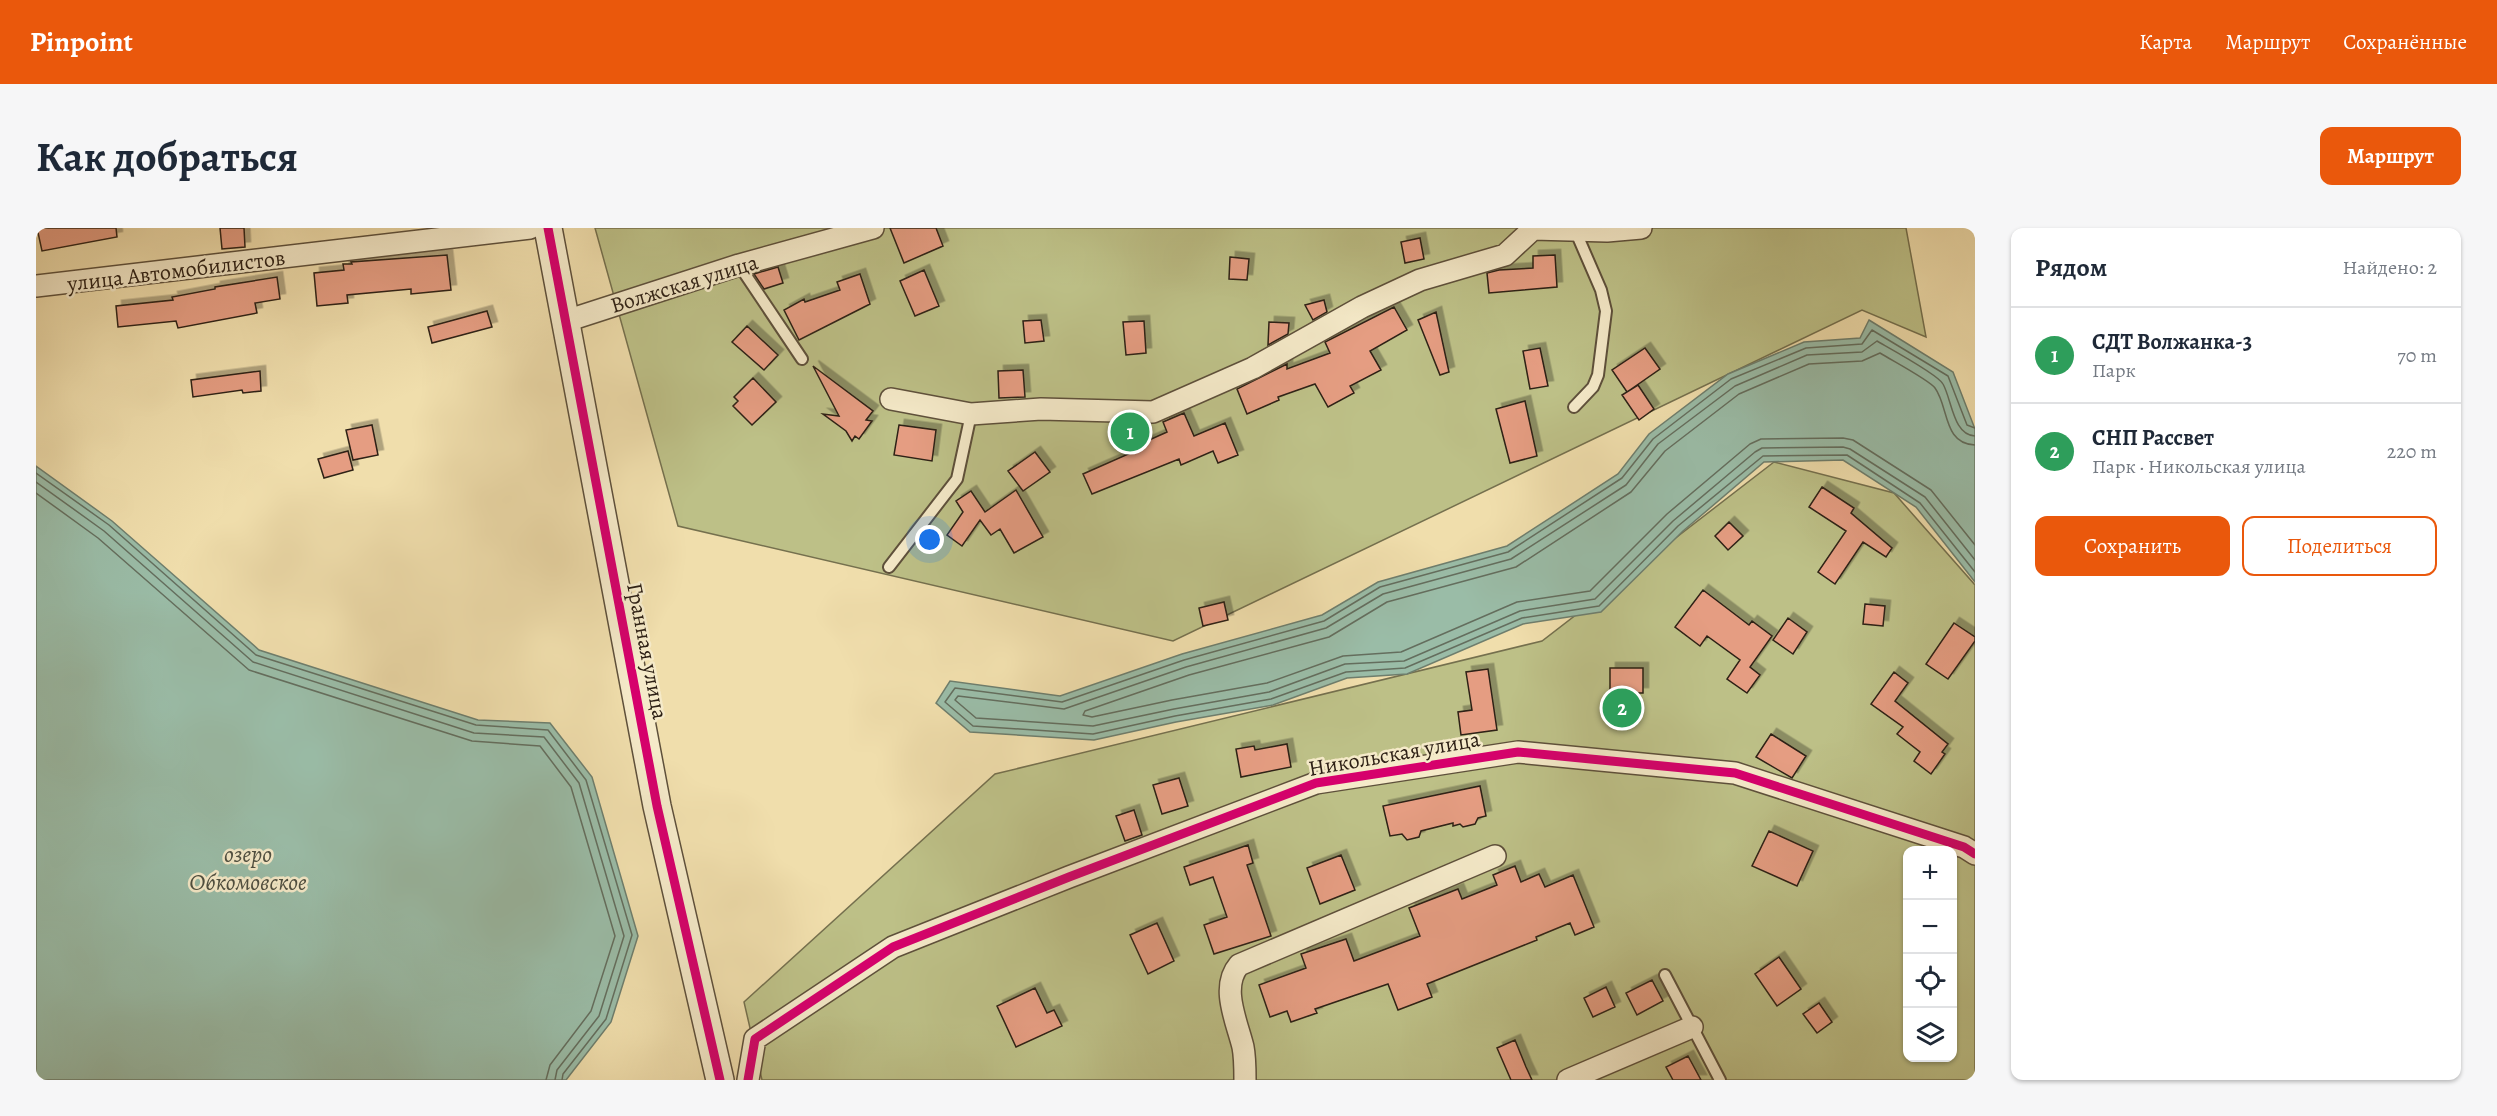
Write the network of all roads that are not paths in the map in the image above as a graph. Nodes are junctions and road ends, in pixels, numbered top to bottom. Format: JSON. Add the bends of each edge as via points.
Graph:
{"nodes":[{"id":1,"x":530,"y":228,"type":"edge"},
{"id":2,"x":548,"y":228,"type":"edge"},
{"id":3,"x":873,"y":228,"type":"edge"},
{"id":4,"x":1641,"y":228,"type":"edge"},
{"id":5,"x":1532,"y":229,"type":"edge"},
{"id":6,"x":1575,"y":230,"type":"junction"},
{"id":7,"x":739,"y":265,"type":"junction"},
{"id":8,"x":36,"y":286,"type":"edge"},
{"id":9,"x":566,"y":321,"type":"junction"},
{"id":10,"x":802,"y":359,"type":"dead end"},
{"id":11,"x":891,"y":399,"type":"dead end"},
{"id":12,"x":1574,"y":407,"type":"dead end"},
{"id":13,"x":972,"y":414,"type":"junction"},
{"id":14,"x":889,"y":567,"type":"dead end"},
{"id":15,"x":1975,"y":854,"type":"edge"},
{"id":16,"x":1495,"y":856,"type":"dead end"},
{"id":17,"x":1665,"y":975,"type":"dead end"},
{"id":18,"x":1692,"y":1027,"type":"junction"},
{"id":19,"x":720,"y":1080,"type":"edge"},
{"id":20,"x":748,"y":1080,"type":"edge"},
{"id":21,"x":1245,"y":1080,"type":"edge"},
{"id":22,"x":1568,"y":1080,"type":"edge"},
{"id":23,"x":1720,"y":1080,"type":"edge"}],
"edges":[{"from":1,"to":8,"type":"street","name":"улица Автомобилистов"},
{"from":2,"to":9,"type":"street","name":"Гранная улица"},
{"from":3,"to":7,"type":"street","name":"Волжская улица"},
{"from":4,"to":6,"type":"street"},
{"from":5,"to":6,"type":"street"},
{"from":5,"to":13,"type":"street","via":[[1505,255],[1420,280],[1362,307],[1253,368],[1153,412],[1041,409]]},
{"from":6,"to":12,"type":"lane","via":[[1601,290],[1605,311],[1599,375]]},
{"from":7,"to":9,"type":"street","name":"Волжская улица"},
{"from":7,"to":10,"type":"lane"},
{"from":9,"to":19,"type":"street","name":"Гранная улица","via":[[657,806]]},
{"from":11,"to":13,"type":"street"},
{"from":13,"to":14,"type":"lane","via":[[957,479]]},
{"from":15,"to":20,"type":"street","name":"Никольская улица","via":[[1964,847],[1735,773],[1518,752],[1317,783],[893,947],[755,1039]]},
{"from":16,"to":21,"type":"street","via":[[1239,965],[1231,974],[1230,987],[1244,1050]]},
{"from":17,"to":18,"type":"lane"},
{"from":18,"to":22,"type":"street"},
{"from":18,"to":23,"type":"lane"}]}
